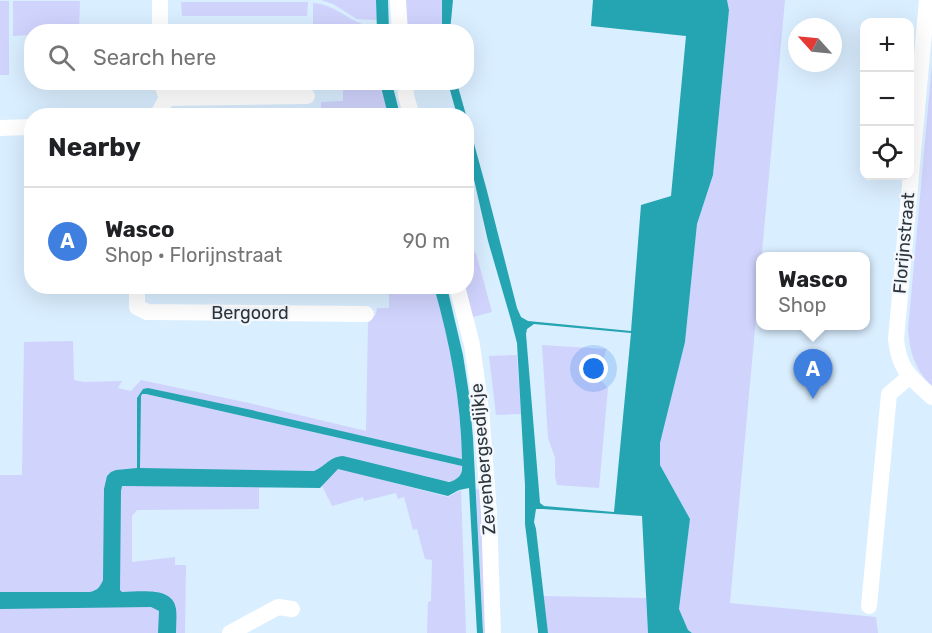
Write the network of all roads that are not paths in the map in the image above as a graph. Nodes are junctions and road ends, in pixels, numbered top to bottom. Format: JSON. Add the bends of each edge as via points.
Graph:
{"nodes":[{"id":1,"x":160,"y":0,"type":"edge"},
{"id":2,"x":398,"y":0,"type":"edge"},
{"id":3,"x":927,"y":0,"type":"edge"},
{"id":4,"x":160,"y":24,"type":"edge"},
{"id":5,"x":400,"y":24,"type":"edge"},
{"id":6,"x":164,"y":90,"type":"edge"},
{"id":7,"x":406,"y":90,"type":"edge"},
{"id":8,"x":307,"y":96,"type":"dead end"},
{"id":9,"x":159,"y":108,"type":"edge"},
{"id":10,"x":410,"y":108,"type":"edge"},
{"id":11,"x":24,"y":127,"type":"edge"},
{"id":12,"x":0,"y":128,"type":"edge"},
{"id":13,"x":137,"y":294,"type":"edge"},
{"id":14,"x":459,"y":294,"type":"edge"},
{"id":15,"x":366,"y":314,"type":"dead end"},
{"id":16,"x":909,"y":376,"type":"junction"},
{"id":17,"x":932,"y":397,"type":"edge"},
{"id":18,"x":869,"y":606,"type":"dead end"},
{"id":19,"x":292,"y":609,"type":"dead end"},
{"id":20,"x":230,"y":633,"type":"edge"},
{"id":21,"x":493,"y":633,"type":"edge"}],
"edges":[{"from":1,"to":4,"type":"street"},
{"from":2,"to":5,"type":"street"},
{"from":3,"to":16,"type":"street","name":"Florijnstraat","via":[[896,325],[897,351]]},
{"from":6,"to":8,"type":"street"},
{"from":6,"to":9,"type":"street"},
{"from":7,"to":10,"type":"street"},
{"from":11,"to":12,"type":"street"},
{"from":13,"to":15,"type":"street","name":"Bergoord","via":[[137,307],[147,312]]},
{"from":14,"to":21,"type":"street","name":"Zevenbergsedijkje","via":[[472,345],[481,410]]},
{"from":16,"to":17,"type":"street","name":"Florijnstraat"},
{"from":16,"to":18,"type":"street","via":[[890,394]]},
{"from":19,"to":20,"type":"street","via":[[278,607]]}]}
